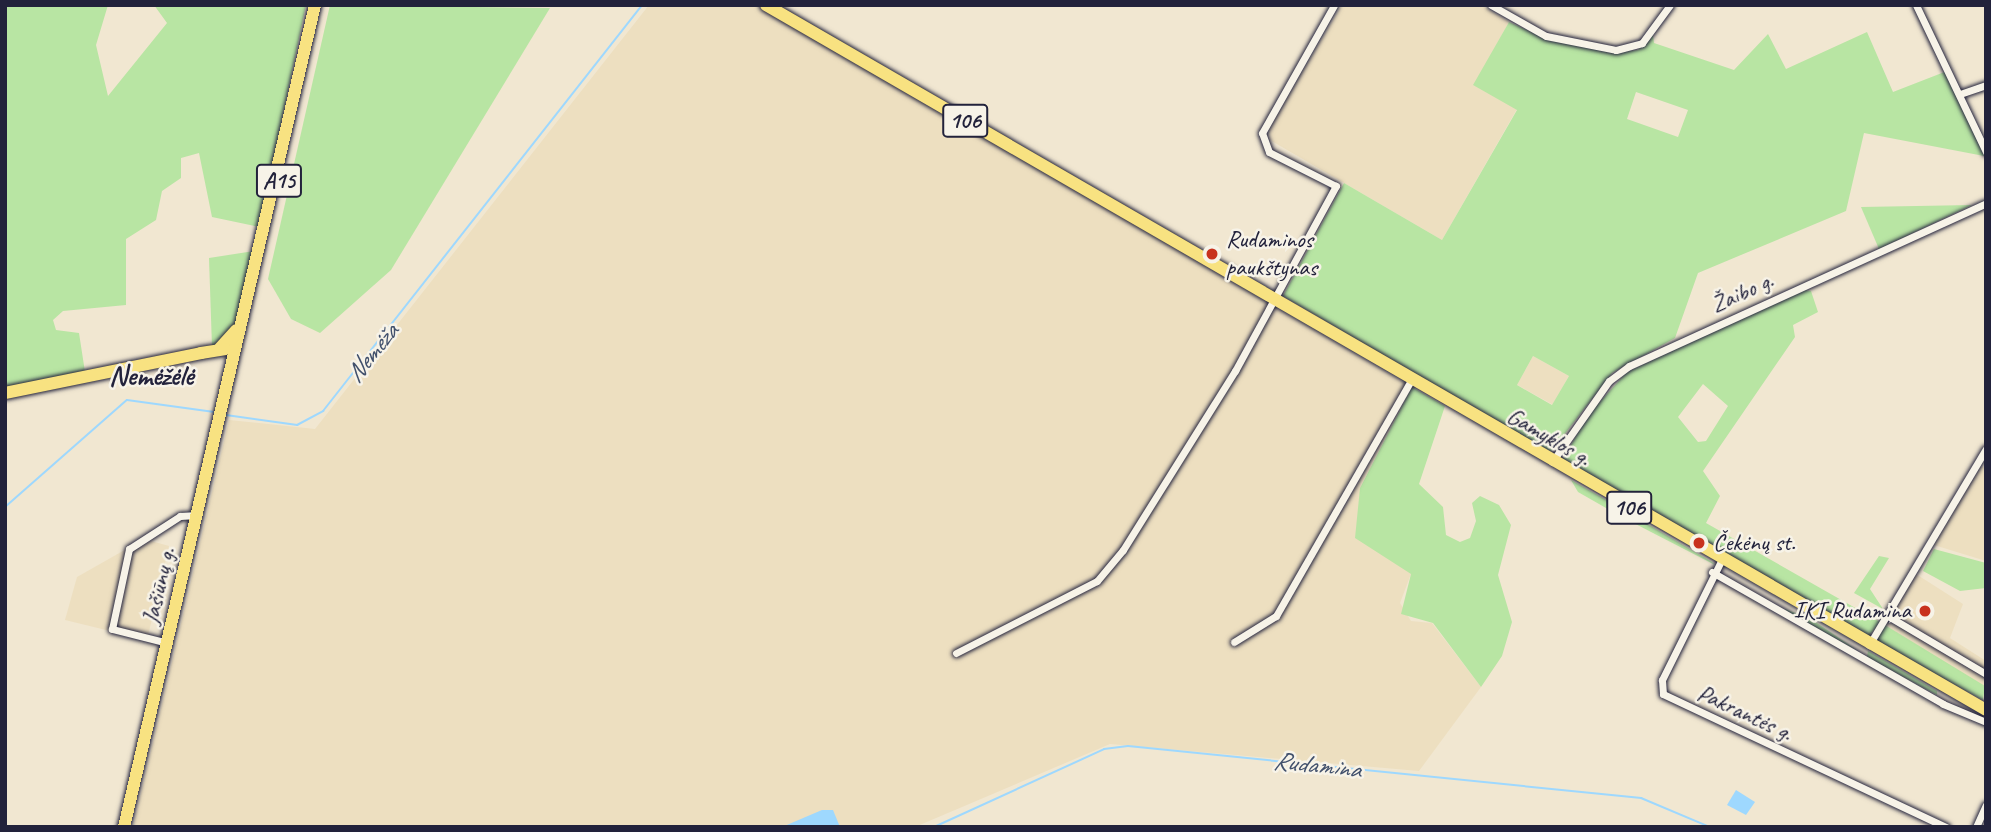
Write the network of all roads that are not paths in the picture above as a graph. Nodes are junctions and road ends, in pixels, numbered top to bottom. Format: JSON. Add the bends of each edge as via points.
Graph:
{"nodes":[{"id":1,"x":317,"y":5,"type":"edge"},
{"id":2,"x":766,"y":5,"type":"edge"},
{"id":3,"x":1334,"y":5,"type":"edge"},
{"id":4,"x":1491,"y":5,"type":"edge"},
{"id":5,"x":1670,"y":5,"type":"edge"},
{"id":6,"x":1916,"y":5,"type":"edge"},
{"id":7,"x":1986,"y":85,"type":"edge"},
{"id":8,"x":1960,"y":94,"type":"junction"},
{"id":9,"x":1986,"y":152,"type":"edge"},
{"id":10,"x":1986,"y":203,"type":"edge"},
{"id":11,"x":1275,"y":302,"type":"junction"},
{"id":12,"x":227,"y":353,"type":"junction"},
{"id":13,"x":1411,"y":380,"type":"junction"},
{"id":14,"x":5,"y":393,"type":"edge"},
{"id":15,"x":1986,"y":449,"type":"edge"},
{"id":16,"x":1552,"y":463,"type":"junction"},
{"id":17,"x":198,"y":515,"type":"junction"},
{"id":18,"x":1721,"y":561,"type":"junction"},
{"id":19,"x":1712,"y":572,"type":"junction"},
{"id":20,"x":1888,"y":616,"type":"junction"},
{"id":21,"x":1234,"y":642,"type":"dead end"},
{"id":22,"x":168,"y":643,"type":"junction"},
{"id":23,"x":1869,"y":645,"type":"junction"},
{"id":24,"x":956,"y":653,"type":"dead end"},
{"id":25,"x":1986,"y":674,"type":"edge"},
{"id":26,"x":1986,"y":712,"type":"edge"},
{"id":27,"x":1986,"y":805,"type":"edge"},
{"id":28,"x":124,"y":827,"type":"edge"},
{"id":29,"x":1946,"y":827,"type":"edge"},
{"id":30,"x":1976,"y":827,"type":"edge"}],
"edges":[{"from":1,"to":12,"type":"main road","name":"Jašiūnų g.","number":"A15"},
{"from":1,"to":12,"type":"main road","name":"Jašiūnų g.","number":"A15","via":[[241,318]]},
{"from":2,"to":11,"type":"main road","number":"106"},
{"from":3,"to":11,"type":"street","via":[[1262,133],[1269,152],[1336,186]]},
{"from":4,"to":5,"type":"street","via":[[1546,36],[1616,50],[1642,43]]},
{"from":6,"to":8,"type":"street"},
{"from":7,"to":8,"type":"street"},
{"from":8,"to":9,"type":"street"},
{"from":10,"to":16,"type":"street","name":"Žaibo g.","via":[[1629,366],[1609,381]]},
{"from":11,"to":13,"type":"main road","name":"Gamyklos g.","number":"106"},
{"from":11,"to":24,"type":"street","via":[[1192,443],[1097,581]]},
{"from":12,"to":14,"type":"main road","via":[[201,354]]},
{"from":12,"to":17,"type":"main road","name":"Jašiūnų g.","number":"A15","via":[[231,374]]},
{"from":13,"to":16,"type":"main road","name":"Gamyklos g.","number":"106"},
{"from":13,"to":21,"type":"street","via":[[1276,616]]},
{"from":15,"to":20,"type":"street"},
{"from":16,"to":18,"type":"main road","name":"Gamyklos g.","number":"106"},
{"from":17,"to":22,"type":"main road","name":"Jašiūnų g.","number":"A15"},
{"from":17,"to":22,"type":"street","via":[[180,516],[129,549],[112,629]]},
{"from":18,"to":19,"type":"street","name":"Pakrantės g."},
{"from":18,"to":23,"type":"main road","name":"Gamyklos g.","number":"106"},
{"from":19,"to":26,"type":"street"},
{"from":19,"to":29,"type":"street","name":"Pakrantės g.","via":[[1662,680],[1663,694]]},
{"from":20,"to":23,"type":"street"},
{"from":20,"to":25,"type":"street"},
{"from":22,"to":28,"type":"main road","name":"Jašiūnų g.","number":"A15"},
{"from":23,"to":26,"type":"main road","name":"Gamyklos g.","number":"106"},
{"from":27,"to":30,"type":"street"}]}
